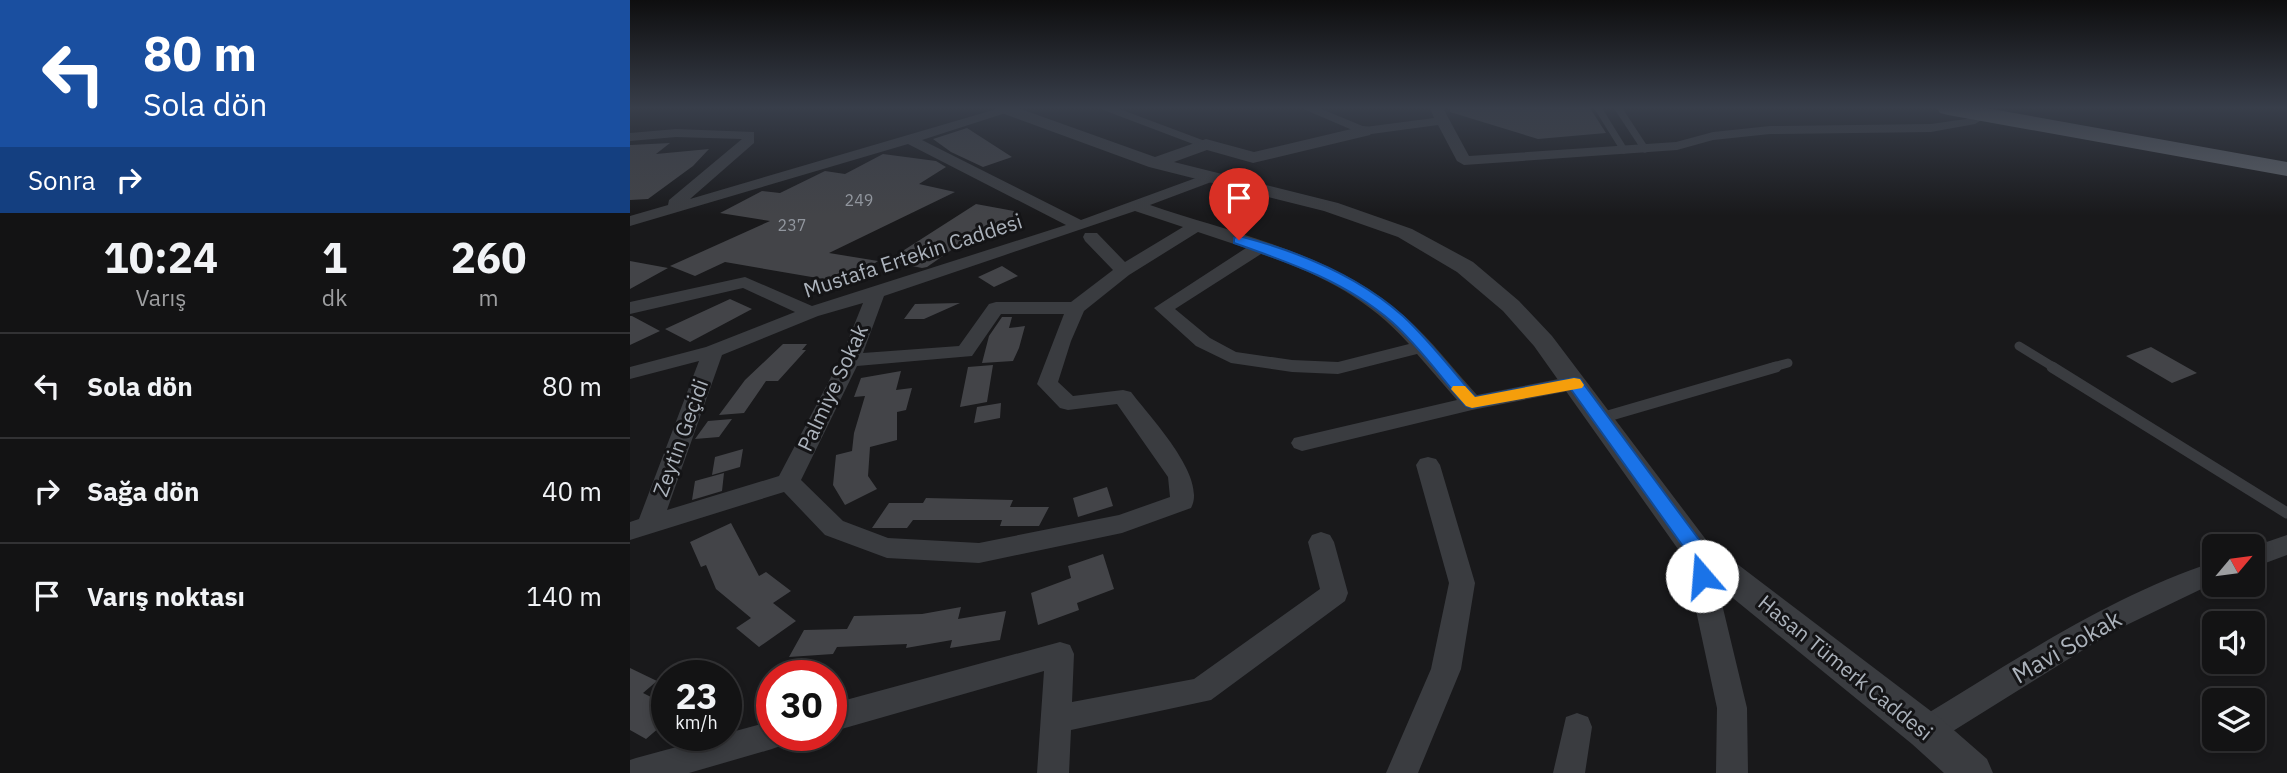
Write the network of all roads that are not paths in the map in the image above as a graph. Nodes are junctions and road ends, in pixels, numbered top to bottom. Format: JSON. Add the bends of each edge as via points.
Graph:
{"nodes":[{"id":1,"x":742,"y":144,"type":"edge"},
{"id":2,"x":892,"y":144,"type":"edge"},
{"id":3,"x":920,"y":144,"type":"edge"},
{"id":4,"x":1104,"y":144,"type":"edge"},
{"id":5,"x":1206,"y":144,"type":"joint"},
{"id":6,"x":1310,"y":144,"type":"edge"},
{"id":7,"x":1455,"y":144,"type":"edge"},
{"id":8,"x":1618,"y":144,"type":"edge"},
{"id":9,"x":1642,"y":144,"type":"edge"},
{"id":10,"x":1682,"y":144,"type":"edge"},
{"id":11,"x":2157,"y":144,"type":"edge"},
{"id":12,"x":2185,"y":144,"type":"edge"},
{"id":13,"x":1645,"y":149,"type":"junction"},
{"id":14,"x":1622,"y":150,"type":"junction"},
{"id":15,"x":2287,"y":161,"type":"edge"},
{"id":16,"x":1155,"y":163,"type":"junction"},
{"id":17,"x":2287,"y":169,"type":"edge"},
{"id":18,"x":1209,"y":178,"type":"junction"},
{"id":19,"x":1136,"y":206,"type":"junction"},
{"id":20,"x":668,"y":209,"type":"junction"},
{"id":21,"x":630,"y":221,"type":"edge"},
{"id":22,"x":1197,"y":226,"type":"junction"},
{"id":23,"x":1086,"y":232,"type":"junction"},
{"id":24,"x":1260,"y":247,"type":"junction"},
{"id":25,"x":1124,"y":271,"type":"junction"},
{"id":26,"x":876,"y":293,"type":"junction"},
{"id":27,"x":630,"y":308,"type":"edge"},
{"id":28,"x":1076,"y":308,"type":"junction"},
{"id":29,"x":811,"y":312,"type":"junction"},
{"id":30,"x":2019,"y":346,"type":"dead end"},
{"id":31,"x":1420,"y":347,"type":"junction"},
{"id":32,"x":712,"y":351,"type":"junction"},
{"id":33,"x":850,"y":360,"type":"junction"},
{"id":34,"x":1788,"y":363,"type":"dead end"},
{"id":35,"x":630,"y":373,"type":"edge"},
{"id":36,"x":1574,"y":383,"type":"junction"},
{"id":37,"x":1472,"y":403,"type":"junction"},
{"id":38,"x":1601,"y":418,"type":"junction"},
{"id":39,"x":1303,"y":443,"type":"dead end"},
{"id":40,"x":1428,"y":465,"type":"dead end"},
{"id":41,"x":788,"y":482,"type":"junction"},
{"id":42,"x":2287,"y":513,"type":"edge"},
{"id":43,"x":640,"y":528,"type":"edge"},
{"id":44,"x":1321,"y":542,"type":"dead end"},
{"id":45,"x":2287,"y":545,"type":"edge"},
{"id":46,"x":1696,"y":550,"type":"junction"},
{"id":47,"x":2265,"y":553,"type":"edge"},
{"id":48,"x":2202,"y":577,"type":"edge"},
{"id":49,"x":847,"y":714,"type":"edge"},
{"id":50,"x":1058,"y":719,"type":"junction"},
{"id":51,"x":1577,"y":727,"type":"dead end"},
{"id":52,"x":1926,"y":732,"type":"junction"},
{"id":53,"x":756,"y":739,"type":"edge"},
{"id":54,"x":636,"y":773,"type":"edge"},
{"id":55,"x":1053,"y":773,"type":"edge"},
{"id":56,"x":1402,"y":773,"type":"edge"},
{"id":57,"x":1569,"y":773,"type":"edge"},
{"id":58,"x":1732,"y":773,"type":"edge"},
{"id":59,"x":1973,"y":773,"type":"edge"}],
"edges":[{"from":1,"to":20,"type":"street"},
{"from":2,"to":20,"type":"street"},
{"from":3,"to":23,"type":"street"},
{"from":4,"to":16,"type":"street","name":"Hasan Tümerk Caddesi"},
{"from":5,"to":6,"type":"street","via":[[1253,158]]},
{"from":5,"to":16,"type":"street"},
{"from":7,"to":14,"type":"street","via":[[1464,161]]},
{"from":8,"to":14,"type":"lane"},
{"from":9,"to":13,"type":"lane"},
{"from":10,"to":13,"type":"street"},
{"from":11,"to":17,"type":"highway"},
{"from":12,"to":15,"type":"highway"},
{"from":13,"to":14,"type":"street"},
{"from":16,"to":18,"type":"street","name":"Hasan Tümerk Caddesi"},
{"from":18,"to":19,"type":"street","name":"Mustafa Ertekin Caddesi"},
{"from":18,"to":36,"type":"street","name":"Hasan Tümerk Caddesi","via":[[1331,206],[1405,233],[1465,267],[1511,306]]},
{"from":19,"to":22,"type":"street"},
{"from":19,"to":23,"type":"street","name":"Mustafa Ertekin Caddesi"},
{"from":20,"to":21,"type":"street"},
{"from":22,"to":24,"type":"street"},
{"from":22,"to":25,"type":"street"},
{"from":23,"to":25,"type":"street"},
{"from":23,"to":26,"type":"street","name":"Mustafa Ertekin Caddesi"},
{"from":24,"to":31,"type":"street","via":[[1312,265],[1359,290],[1398,320]]},
{"from":24,"to":31,"type":"street","via":[[1163,308],[1203,342],[1243,359],[1338,368]]},
{"from":25,"to":28,"type":"street"},
{"from":26,"to":29,"type":"street","name":"Mustafa Ertekin Caddesi"},
{"from":26,"to":33,"type":"street","name":"Palmiye Sokak"},
{"from":27,"to":29,"type":"street","via":[[745,282]]},
{"from":28,"to":33,"type":"street","via":[[996,308],[965,352]]},
{"from":28,"to":41,"type":"street","via":[[1047,384],[1068,403],[1123,397],[1180,477],[1182,502],[1122,524],[979,553],[887,548],[834,528]]},
{"from":29,"to":32,"type":"street","name":"Mustafa Ertekin Caddesi"},
{"from":30,"to":42,"type":"lane"},
{"from":31,"to":37,"type":"street"},
{"from":32,"to":35,"type":"street","name":"Mustafa Ertekin Caddesi"},
{"from":32,"to":43,"type":"street","name":"Zeytin Geçidi"},
{"from":33,"to":41,"type":"street","name":"Palmiye Sokak"},
{"from":34,"to":38,"type":"lane"},
{"from":36,"to":37,"type":"street"},
{"from":36,"to":38,"type":"street","name":"Hasan Tümerk Caddesi"},
{"from":37,"to":39,"type":"street"},
{"from":38,"to":46,"type":"street","name":"Hasan Tümerk Caddesi"},
{"from":40,"to":56,"type":"street","via":[[1462,583],[1447,669]]},
{"from":41,"to":43,"type":"street"},
{"from":44,"to":50,"type":"street","via":[[1335,593],[1201,691]]},
{"from":45,"to":47,"type":"street"},
{"from":46,"to":52,"type":"street","name":"Hasan Tümerk Caddesi"},
{"from":46,"to":58,"type":"street","via":[[1732,708]]},
{"from":48,"to":52,"type":"street","name":"Mavi Sokak","via":[[2124,615]]},
{"from":49,"to":50,"type":"street","via":[[1060,654]]},
{"from":50,"to":55,"type":"street"},
{"from":51,"to":57,"type":"street"},
{"from":52,"to":59,"type":"street","name":"Hasan Tümerk Caddesi"},
{"from":53,"to":54,"type":"street"}]}
